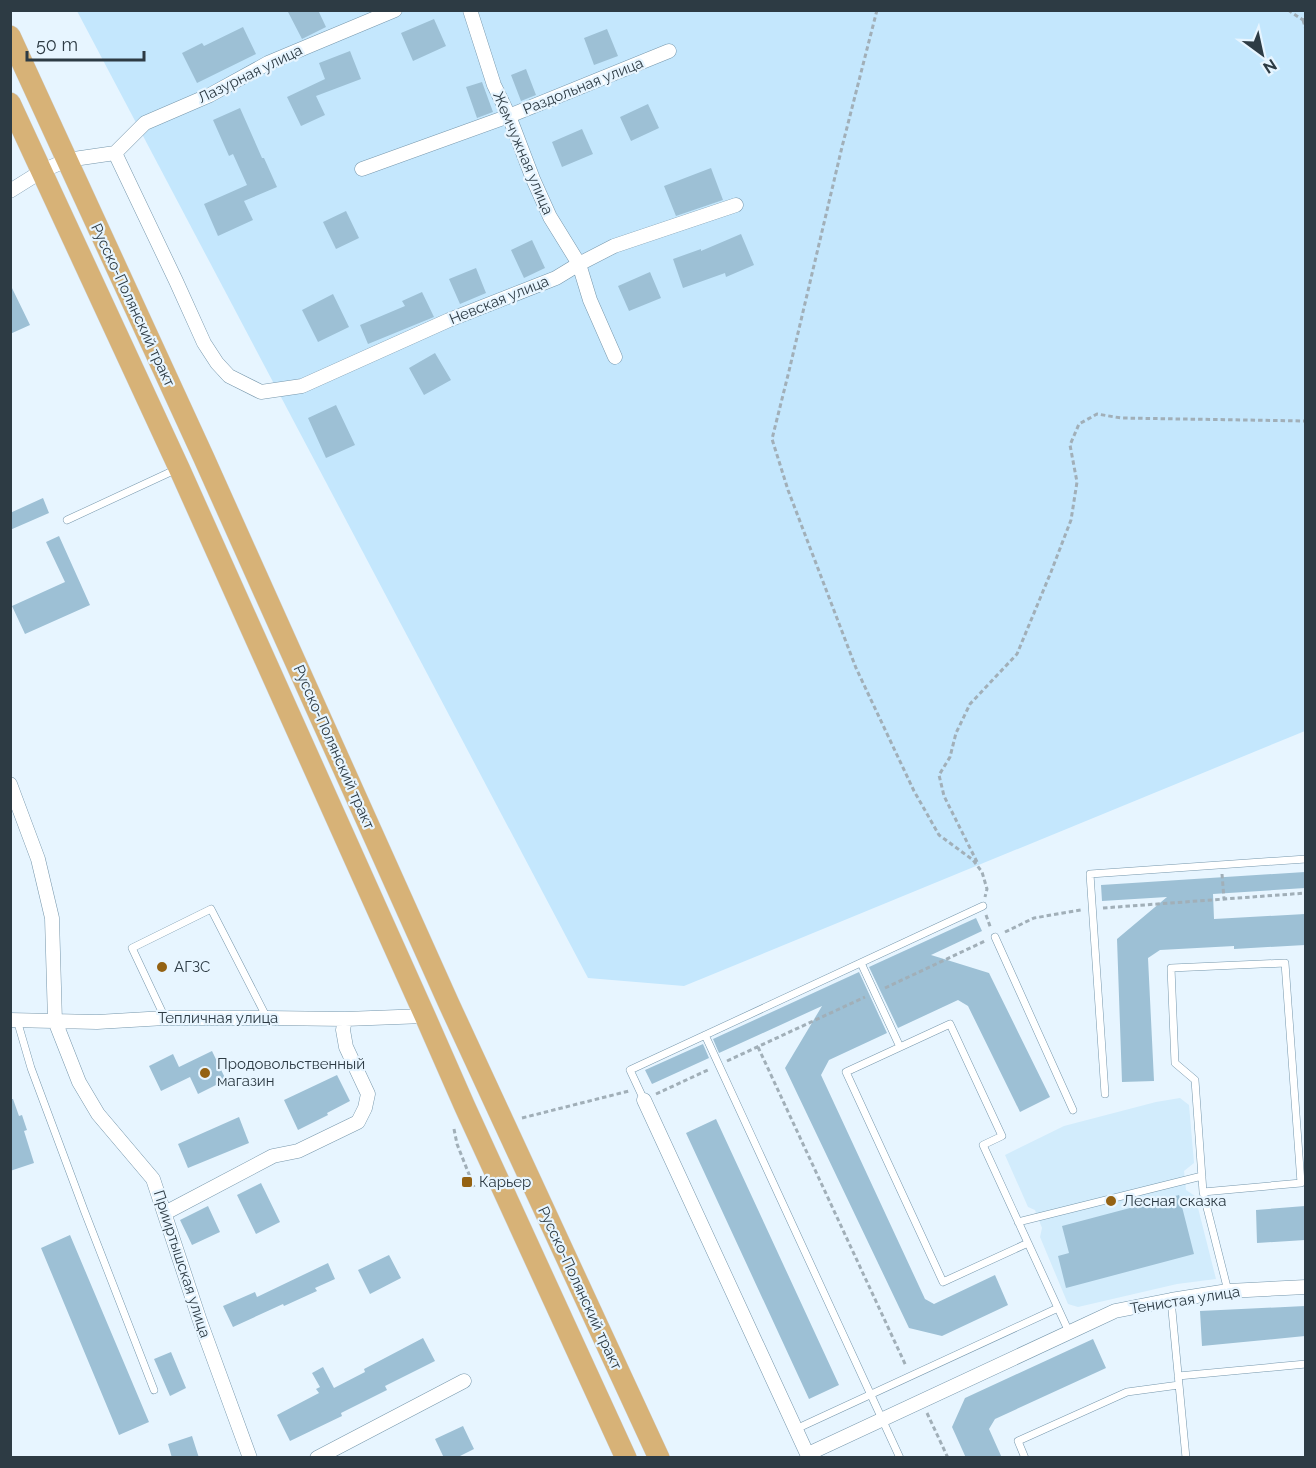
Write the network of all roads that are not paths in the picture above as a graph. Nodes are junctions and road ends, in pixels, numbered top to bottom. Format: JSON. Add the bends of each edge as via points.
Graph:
{"nodes":[{"id":1,"x":395,"y":10,"type":"edge"},
{"id":2,"x":470,"y":10,"type":"edge"},
{"id":3,"x":10,"y":36,"type":"edge"},
{"id":4,"x":669,"y":51,"type":"dead end"},
{"id":5,"x":10,"y":103,"type":"edge"},
{"id":6,"x":509,"y":116,"type":"junction"},
{"id":7,"x":115,"y":153,"type":"junction"},
{"id":8,"x":66,"y":160,"type":"junction"},
{"id":9,"x":362,"y":169,"type":"dead end"},
{"id":10,"x":42,"y":171,"type":"junction"},
{"id":11,"x":10,"y":191,"type":"edge"},
{"id":12,"x":736,"y":205,"type":"dead end"},
{"id":13,"x":579,"y":264,"type":"junction"},
{"id":14,"x":615,"y":357,"type":"dead end"},
{"id":15,"x":179,"y":468,"type":"junction"},
{"id":16,"x":67,"y":520,"type":"dead end"},
{"id":17,"x":10,"y":784,"type":"edge"},
{"id":18,"x":1305,"y":859,"type":"edge"},
{"id":19,"x":983,"y":906,"type":"road end"},
{"id":20,"x":995,"y":937,"type":"road end"},
{"id":21,"x":861,"y":963,"type":"junction"},
{"id":22,"x":425,"y":1016,"type":"junction"},
{"id":23,"x":165,"y":1018,"type":"junction"},
{"id":24,"x":267,"y":1018,"type":"junction"},
{"id":25,"x":345,"y":1019,"type":"junction"},
{"id":26,"x":14,"y":1020,"type":"edge"},
{"id":27,"x":55,"y":1021,"type":"junction"},
{"id":28,"x":705,"y":1035,"type":"junction"},
{"id":29,"x":900,"y":1047,"type":"junction"},
{"id":30,"x":1105,"y":1094,"type":"dead end"},
{"id":31,"x":642,"y":1096,"type":"joint"},
{"id":32,"x":1074,"y":1110,"type":"dead end"},
{"id":33,"x":1202,"y":1176,"type":"junction"},
{"id":34,"x":1203,"y":1192,"type":"junction"},
{"id":35,"x":165,"y":1213,"type":"junction"},
{"id":36,"x":1018,"y":1222,"type":"junction"},
{"id":37,"x":1028,"y":1243,"type":"junction"},
{"id":38,"x":1305,"y":1287,"type":"edge"},
{"id":39,"x":1228,"y":1291,"type":"junction"},
{"id":40,"x":1171,"y":1300,"type":"junction"},
{"id":41,"x":1058,"y":1308,"type":"junction"},
{"id":42,"x":1069,"y":1332,"type":"junction"},
{"id":43,"x":1305,"y":1364,"type":"edge"},
{"id":44,"x":1178,"y":1376,"type":"junction"},
{"id":45,"x":464,"y":1381,"type":"dead end"},
{"id":46,"x":1179,"y":1385,"type":"junction"},
{"id":47,"x":154,"y":1390,"type":"dead end"},
{"id":48,"x":871,"y":1395,"type":"junction"},
{"id":49,"x":882,"y":1419,"type":"junction"},
{"id":50,"x":796,"y":1430,"type":"junction"},
{"id":51,"x":808,"y":1456,"type":"edge"},
{"id":52,"x":250,"y":1458,"type":"edge"},
{"id":53,"x":317,"y":1458,"type":"edge"},
{"id":54,"x":626,"y":1458,"type":"edge"},
{"id":55,"x":658,"y":1458,"type":"edge"},
{"id":56,"x":900,"y":1458,"type":"edge"},
{"id":57,"x":1025,"y":1458,"type":"edge"},
{"id":58,"x":1186,"y":1458,"type":"edge"}],
"edges":[{"from":1,"to":7,"type":"street","name":"Лазурная улица","via":[[268,63],[210,95],[146,123]]},
{"from":2,"to":6,"type":"street","name":"Жемчужная улица","via":[[494,85]]},
{"from":3,"to":8,"type":"main road","name":"Русско-Полянский тракт"},
{"from":4,"to":6,"type":"street","name":"Раздольная улица"},
{"from":5,"to":10,"type":"main road","name":"Русско-Полянский тракт"},
{"from":6,"to":9,"type":"street","name":"Раздольная улица"},
{"from":6,"to":13,"type":"street","name":"Жемчужная улица","via":[[532,179]]},
{"from":7,"to":8,"type":"street"},
{"from":7,"to":13,"type":"street","name":"Невская улица","via":[[204,343],[230,376],[261,392],[302,386],[555,278]]},
{"from":8,"to":10,"type":"street"},
{"from":8,"to":55,"type":"main road","name":"Русско-Полянский тракт"},
{"from":10,"to":11,"type":"street"},
{"from":10,"to":15,"type":"main road","name":"Русско-Полянский тракт"},
{"from":12,"to":13,"type":"street","name":"Невская улица","via":[[614,246]]},
{"from":13,"to":14,"type":"street","name":"Жемчужная улица"},
{"from":15,"to":16,"type":"lane"},
{"from":15,"to":22,"type":"main road","name":"Русско-Полянский тракт"},
{"from":17,"to":27,"type":"street","name":"Прииртышская улица","via":[[38,859],[52,918]]},
{"from":18,"to":30,"type":"lane","via":[[1090,874]]},
{"from":19,"to":21,"type":"lane"},
{"from":20,"to":32,"type":"lane"},
{"from":21,"to":28,"type":"lane"},
{"from":21,"to":29,"type":"lane"},
{"from":22,"to":25,"type":"street","name":"Тепличная улица"},
{"from":22,"to":54,"type":"main road","name":"Русско-Полянский тракт"},
{"from":23,"to":24,"type":"street","name":"Тепличная улица"},
{"from":23,"to":24,"type":"lane","via":[[132,948],[211,909]]},
{"from":23,"to":27,"type":"street","name":"Тепличная улица"},
{"from":24,"to":25,"type":"street","name":"Тепличная улица"},
{"from":25,"to":35,"type":"street","via":[[346,1047],[368,1094],[357,1122],[298,1151],[273,1156]]},
{"from":26,"to":27,"type":"street","name":"Тепличная улица"},
{"from":26,"to":47,"type":"lane"},
{"from":27,"to":35,"type":"street","name":"Прииртышская улица","via":[[79,1082],[98,1114],[153,1179]]},
{"from":28,"to":31,"type":"lane","via":[[630,1070]]},
{"from":28,"to":48,"type":"lane"},
{"from":29,"to":36,"type":"lane","via":[[950,1024],[1002,1136],[983,1145]]},
{"from":29,"to":37,"type":"lane","via":[[846,1072],[944,1282]]},
{"from":31,"to":50,"type":"street"},
{"from":33,"to":34,"type":"lane"},
{"from":33,"to":34,"type":"lane","via":[[1195,1080],[1175,1063],[1171,968],[1285,963],[1301,1183]]},
{"from":33,"to":36,"type":"lane"},
{"from":34,"to":39,"type":"lane"},
{"from":35,"to":52,"type":"street","name":"Прииртышская улица"},
{"from":36,"to":37,"type":"lane"},
{"from":37,"to":41,"type":"lane"},
{"from":38,"to":39,"type":"street","name":"Тенистая улица"},
{"from":39,"to":40,"type":"street","name":"Тенистая улица"},
{"from":40,"to":42,"type":"street","name":"Тенистая улица","via":[[1115,1311]]},
{"from":40,"to":44,"type":"lane"},
{"from":41,"to":42,"type":"lane"},
{"from":41,"to":48,"type":"lane"},
{"from":42,"to":49,"type":"street","name":"Тенистая улица"},
{"from":43,"to":44,"type":"lane"},
{"from":44,"to":46,"type":"lane"},
{"from":45,"to":53,"type":"street"},
{"from":46,"to":57,"type":"lane","via":[[1127,1392],[1018,1441]]},
{"from":46,"to":58,"type":"lane"},
{"from":48,"to":49,"type":"lane"},
{"from":48,"to":50,"type":"lane"},
{"from":49,"to":51,"type":"street","name":"Тенистая улица"},
{"from":49,"to":56,"type":"lane"},
{"from":50,"to":51,"type":"street"}]}
